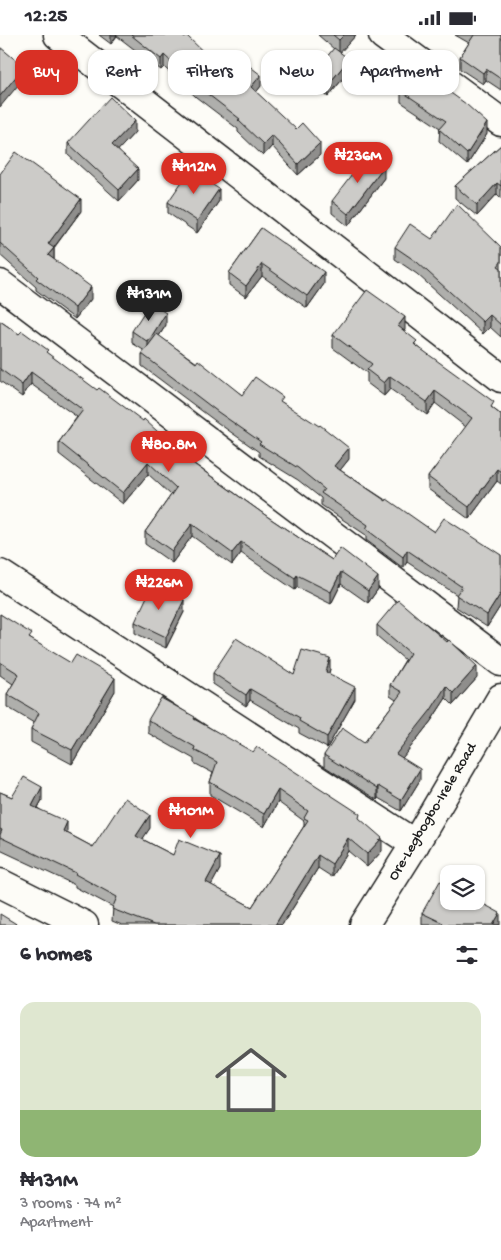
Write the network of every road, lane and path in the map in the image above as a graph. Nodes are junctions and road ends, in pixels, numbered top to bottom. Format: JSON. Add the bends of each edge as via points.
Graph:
{"nodes":[{"id":1,"x":58,"y":35,"type":"edge"},
{"id":2,"x":383,"y":35,"type":"edge"},
{"id":3,"x":501,"y":122,"type":"edge"},
{"id":4,"x":0,"y":284,"type":"edge"},
{"id":5,"x":501,"y":378,"type":"edge"},
{"id":6,"x":0,"y":574,"type":"edge"},
{"id":7,"x":501,"y":662,"type":"edge"},
{"id":8,"x":501,"y":698,"type":"edge"},
{"id":9,"x":415,"y":844,"type":"junction"},
{"id":10,"x":0,"y":883,"type":"edge"},
{"id":11,"x":84,"y":925,"type":"edge"},
{"id":12,"x":364,"y":925,"type":"edge"}],
"edges":[{"from":1,"to":5,"type":"street"},
{"from":2,"to":3,"type":"street"},
{"from":4,"to":7,"type":"street"},
{"from":6,"to":9,"type":"street"},
{"from":8,"to":9,"type":"street","name":"Ore-Legbogbo-Irele Road"},
{"from":9,"to":12,"type":"street","name":"Ore-Legbogbo-Irele Road"},
{"from":10,"to":11,"type":"street"}]}
